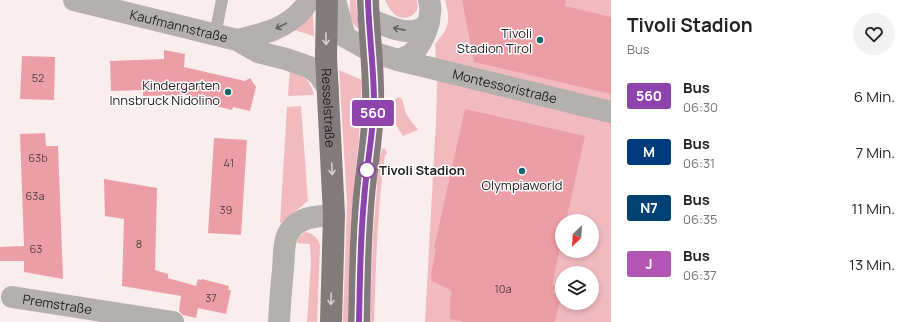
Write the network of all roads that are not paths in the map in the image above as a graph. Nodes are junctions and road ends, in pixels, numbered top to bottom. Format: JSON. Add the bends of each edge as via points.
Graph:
{"nodes":[{"id":1,"x":74,"y":0,"type":"edge"},
{"id":2,"x":222,"y":0,"type":"edge"},
{"id":3,"x":309,"y":0,"type":"edge"},
{"id":4,"x":327,"y":0,"type":"edge"},
{"id":5,"x":335,"y":0,"type":"edge"},
{"id":6,"x":429,"y":0,"type":"edge"},
{"id":7,"x":368,"y":9,"type":"edge"},
{"id":8,"x":429,"y":22,"type":"junction"},
{"id":9,"x":215,"y":35,"type":"junction"},
{"id":10,"x":237,"y":40,"type":"junction"},
{"id":11,"x":372,"y":52,"type":"junction"},
{"id":12,"x":398,"y":60,"type":"junction"},
{"id":13,"x":328,"y":88,"type":"junction"},
{"id":14,"x":611,"y":112,"type":"edge"},
{"id":15,"x":334,"y":215,"type":"junction"},
{"id":16,"x":12,"y":297,"type":"dead end"},
{"id":17,"x":173,"y":322,"type":"edge"},
{"id":18,"x":279,"y":322,"type":"edge"},
{"id":19,"x":331,"y":322,"type":"edge"},
{"id":20,"x":359,"y":322,"type":"edge"}],
"edges":[{"from":1,"to":9,"type":"street","name":"Kaufmannstraße"},
{"from":2,"to":9,"type":"lane"},
{"from":3,"to":10,"type":"street","one_way":true,"via":[[288,23],[268,32]]},
{"from":4,"to":13,"type":"main road","name":"Resselstraße","one_way":true},
{"from":5,"to":11,"type":"street","name":"Montessoristraße","via":[[346,37]]},
{"from":6,"to":8,"type":"street"},
{"from":8,"to":7,"type":"street","one_way":true,"via":[[420,30],[394,28]]},
{"from":7,"to":11,"type":"main road"},
{"from":8,"to":12,"type":"street","via":[[416,49]]},
{"from":9,"to":10,"type":"street","name":"Kaufmannstraße"},
{"from":10,"to":13,"type":"street","via":[[258,52],[309,67],[319,75]]},
{"from":11,"to":12,"type":"street","name":"Montessoristraße"},
{"from":11,"to":20,"type":"main road","via":[[374,105],[363,211]]},
{"from":12,"to":14,"type":"street","name":"Montessoristraße"},
{"from":13,"to":15,"type":"main road","name":"Resselstraße","one_way":true},
{"from":15,"to":18,"type":"street","via":[[306,218],[290,231],[284,249]]},
{"from":15,"to":19,"type":"main road","name":"Resselstraße","one_way":true},
{"from":16,"to":17,"type":"street","name":"Premstraße"}]}
